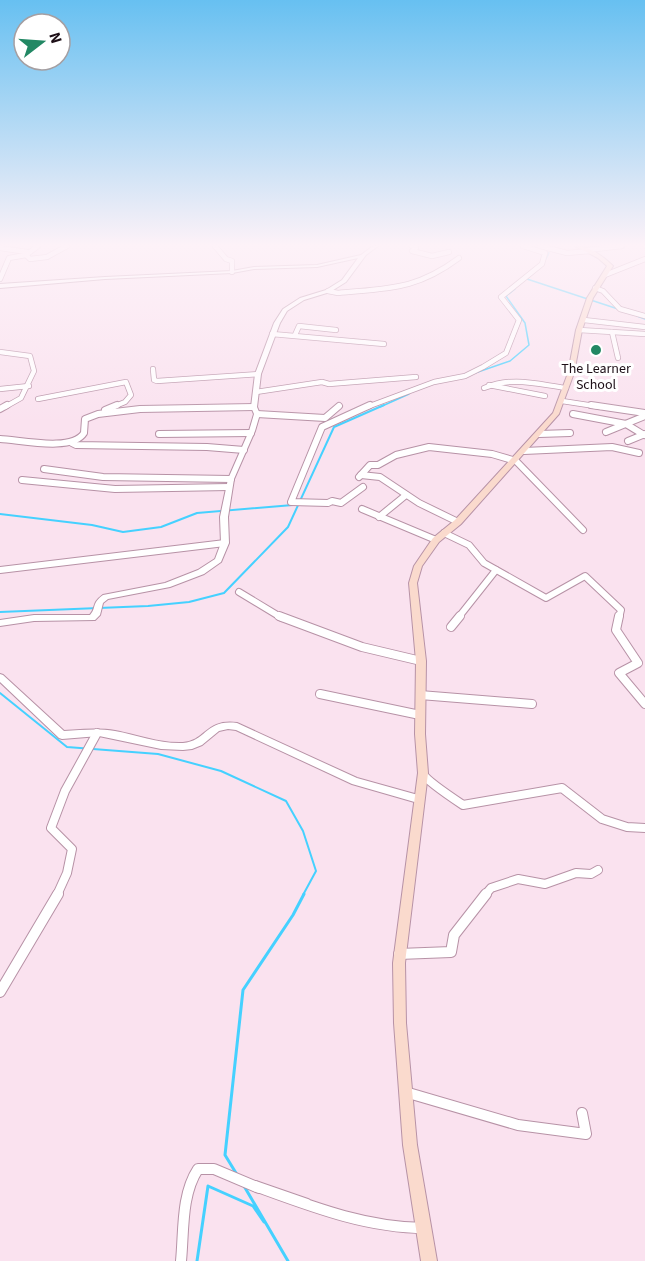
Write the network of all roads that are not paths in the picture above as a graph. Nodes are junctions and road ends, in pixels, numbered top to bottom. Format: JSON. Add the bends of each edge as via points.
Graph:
{"nodes":[{"id":1,"x":293,"y":305,"type":"edge"},
{"id":2,"x":507,"y":305,"type":"edge"},
{"id":3,"x":588,"y":305,"type":"edge"},
{"id":4,"x":616,"y":305,"type":"edge"},
{"id":5,"x":645,"y":316,"type":"edge"},
{"id":6,"x":584,"y":320,"type":"junction"},
{"id":7,"x":645,"y":327,"type":"edge"},
{"id":8,"x":336,"y":330,"type":"dead end"},
{"id":9,"x":579,"y":330,"type":"junction"},
{"id":10,"x":612,"y":332,"type":"junction"},
{"id":11,"x":272,"y":334,"type":"junction"},
{"id":12,"x":644,"y":334,"type":"edge"},
{"id":13,"x":295,"y":335,"type":"junction"},
{"id":14,"x":645,"y":342,"type":"edge"},
{"id":15,"x":384,"y":344,"type":"dead end"},
{"id":16,"x":0,"y":352,"type":"edge"},
{"id":17,"x":618,"y":358,"type":"dead end"},
{"id":18,"x":153,"y":369,"type":"dead end"},
{"id":19,"x":258,"y":374,"type":"junction"},
{"id":20,"x":416,"y":377,"type":"dead end"},
{"id":21,"x":29,"y":386,"type":"junction"},
{"id":22,"x":566,"y":388,"type":"junction"},
{"id":23,"x":0,"y":389,"type":"edge"},
{"id":24,"x":256,"y":392,"type":"junction"},
{"id":25,"x":545,"y":396,"type":"dead end"},
{"id":26,"x":38,"y":399,"type":"dead end"},
{"id":27,"x":562,"y":401,"type":"junction"},
{"id":28,"x":339,"y":406,"type":"dead end"},
{"id":29,"x":254,"y":407,"type":"junction"},
{"id":30,"x":0,"y":409,"type":"edge"},
{"id":31,"x":96,"y":414,"type":"junction"},
{"id":32,"x":256,"y":414,"type":"junction"},
{"id":33,"x":573,"y":414,"type":"dead end"},
{"id":34,"x":645,"y":415,"type":"edge"},
{"id":35,"x":626,"y":424,"type":"junction"},
{"id":36,"x":606,"y":432,"type":"dead end"},
{"id":37,"x":251,"y":433,"type":"junction"},
{"id":38,"x":570,"y":433,"type":"dead end"},
{"id":39,"x":159,"y":434,"type":"dead end"},
{"id":40,"x":538,"y":434,"type":"junction"},
{"id":41,"x":644,"y":434,"type":"edge"},
{"id":42,"x":0,"y":439,"type":"edge"},
{"id":43,"x":628,"y":441,"type":"dead end"},
{"id":44,"x":72,"y":442,"type":"junction"},
{"id":45,"x":244,"y":450,"type":"junction"},
{"id":46,"x":524,"y":451,"type":"junction"},
{"id":47,"x":639,"y":453,"type":"dead end"},
{"id":48,"x":516,"y":461,"type":"junction"},
{"id":49,"x":44,"y":469,"type":"dead end"},
{"id":50,"x":231,"y":479,"type":"junction"},
{"id":51,"x":22,"y":480,"type":"dead end"},
{"id":52,"x":229,"y":487,"type":"junction"},
{"id":53,"x":363,"y":487,"type":"dead end"},
{"id":54,"x":406,"y":495,"type":"junction"},
{"id":55,"x":362,"y":509,"type":"dead end"},
{"id":56,"x":379,"y":517,"type":"junction"},
{"id":57,"x":458,"y":522,"type":"junction"},
{"id":58,"x":583,"y":531,"type":"dead end"},
{"id":59,"x":444,"y":533,"type":"junction"},
{"id":60,"x":436,"y":540,"type":"junction"},
{"id":61,"x":225,"y":543,"type":"junction"},
{"id":62,"x":0,"y":570,"type":"edge"},
{"id":63,"x":496,"y":570,"type":"junction"},
{"id":64,"x":239,"y":592,"type":"dead end"},
{"id":65,"x":0,"y":624,"type":"edge"},
{"id":66,"x":451,"y":627,"type":"dead end"},
{"id":67,"x":420,"y":661,"type":"junction"},
{"id":68,"x":642,"y":662,"type":"edge"},
{"id":69,"x":0,"y":676,"type":"edge"},
{"id":70,"x":320,"y":694,"type":"dead end"},
{"id":71,"x":420,"y":695,"type":"junction"},
{"id":72,"x":532,"y":704,"type":"dead end"},
{"id":73,"x":645,"y":704,"type":"edge"},
{"id":74,"x":420,"y":716,"type":"junction"},
{"id":75,"x":97,"y":733,"type":"junction"},
{"id":76,"x":423,"y":773,"type":"junction"},
{"id":77,"x":418,"y":799,"type":"junction"},
{"id":78,"x":645,"y":828,"type":"edge"},
{"id":79,"x":598,"y":870,"type":"dead end"},
{"id":80,"x":399,"y":954,"type":"junction"},
{"id":81,"x":0,"y":992,"type":"edge"},
{"id":82,"x":405,"y":1092,"type":"junction"},
{"id":83,"x":582,"y":1113,"type":"dead end"},
{"id":84,"x":425,"y":1228,"type":"junction"},
{"id":85,"x":181,"y":1261,"type":"edge"},
{"id":86,"x":429,"y":1261,"type":"edge"}],
"edges":[{"from":1,"to":11,"type":"street","via":[[285,310]]},
{"from":2,"to":53,"type":"street","via":[[519,320],[506,353],[465,376],[380,400],[322,427],[291,502],[342,503]]},
{"from":3,"to":6,"type":"main road"},
{"from":4,"to":5,"type":"street"},
{"from":6,"to":7,"type":"street"},
{"from":6,"to":9,"type":"main road"},
{"from":8,"to":13,"type":"street","via":[[299,326]]},
{"from":9,"to":10,"type":"street"},
{"from":9,"to":22,"type":"main road"},
{"from":10,"to":12,"type":"street"},
{"from":10,"to":17,"type":"street"},
{"from":11,"to":13,"type":"street"},
{"from":11,"to":19,"type":"street"},
{"from":12,"to":14,"type":"street"},
{"from":13,"to":15,"type":"street"},
{"from":16,"to":21,"type":"street","via":[[30,356],[34,371]]},
{"from":18,"to":19,"type":"street","via":[[157,381]]},
{"from":19,"to":24,"type":"street"},
{"from":20,"to":24,"type":"street","via":[[322,382]]},
{"from":21,"to":23,"type":"street"},
{"from":21,"to":30,"type":"street","via":[[19,400]]},
{"from":22,"to":25,"type":"street","via":[[517,378],[487,386]]},
{"from":22,"to":27,"type":"main road"},
{"from":24,"to":29,"type":"street"},
{"from":26,"to":31,"type":"street","via":[[126,382],[129,399]]},
{"from":27,"to":34,"type":"street"},
{"from":27,"to":40,"type":"main road"},
{"from":28,"to":32,"type":"street","via":[[326,418]]},
{"from":29,"to":31,"type":"street"},
{"from":29,"to":32,"type":"street"},
{"from":31,"to":44,"type":"street","via":[[85,419],[86,428]]},
{"from":32,"to":37,"type":"street"},
{"from":33,"to":35,"type":"street"},
{"from":34,"to":35,"type":"street"},
{"from":35,"to":36,"type":"street"},
{"from":35,"to":41,"type":"street"},
{"from":37,"to":39,"type":"street"},
{"from":37,"to":45,"type":"street"},
{"from":38,"to":40,"type":"street"},
{"from":40,"to":46,"type":"main road"},
{"from":41,"to":43,"type":"street"},
{"from":42,"to":44,"type":"street"},
{"from":44,"to":45,"type":"street"},
{"from":45,"to":50,"type":"street"},
{"from":46,"to":47,"type":"street","via":[[612,447]]},
{"from":46,"to":48,"type":"main road"},
{"from":48,"to":54,"type":"street","via":[[492,454],[429,447],[396,454],[378,465],[370,465],[360,476],[376,476]]},
{"from":48,"to":57,"type":"main road"},
{"from":48,"to":58,"type":"street"},
{"from":49,"to":50,"type":"street","via":[[103,477]]},
{"from":50,"to":52,"type":"street"},
{"from":51,"to":52,"type":"street","via":[[118,490]]},
{"from":52,"to":61,"type":"street"},
{"from":54,"to":56,"type":"street"},
{"from":54,"to":57,"type":"street"},
{"from":55,"to":56,"type":"street"},
{"from":56,"to":60,"type":"street"},
{"from":57,"to":59,"type":"main road"},
{"from":59,"to":60,"type":"main road"},
{"from":59,"to":63,"type":"street","via":[[469,545]]},
{"from":60,"to":67,"type":"main road","via":[[418,566],[413,583]]},
{"from":61,"to":62,"type":"street"},
{"from":61,"to":65,"type":"street","via":[[218,560],[201,572],[167,585],[105,597],[92,618],[34,618]]},
{"from":63,"to":66,"type":"street"},
{"from":63,"to":68,"type":"street","via":[[546,598],[585,576],[621,610],[616,630]]},
{"from":64,"to":67,"type":"street","via":[[284,619],[362,647]]},
{"from":67,"to":71,"type":"main road"},
{"from":68,"to":73,"type":"street","via":[[619,673]]},
{"from":69,"to":75,"type":"street","via":[[62,735]]},
{"from":70,"to":74,"type":"street"},
{"from":71,"to":72,"type":"street"},
{"from":71,"to":74,"type":"main road"},
{"from":74,"to":76,"type":"main road"},
{"from":75,"to":77,"type":"street","via":[[169,746],[192,745],[224,724],[355,781]]},
{"from":75,"to":81,"type":"street","via":[[51,828],[72,849],[71,864],[62,888]]},
{"from":76,"to":77,"type":"main road"},
{"from":76,"to":78,"type":"street","via":[[427,781],[436,783],[463,805],[562,788],[602,819],[627,828]]},
{"from":77,"to":80,"type":"main road"},
{"from":79,"to":80,"type":"street","via":[[545,884],[518,879],[491,888],[454,935],[451,952]]},
{"from":80,"to":82,"type":"main road"},
{"from":82,"to":83,"type":"street","via":[[518,1125],[586,1134]]},
{"from":82,"to":84,"type":"main road"},
{"from":84,"to":85,"type":"street","via":[[394,1228],[320,1209],[214,1170],[198,1169],[188,1191]]},
{"from":84,"to":86,"type":"main road"}]}
